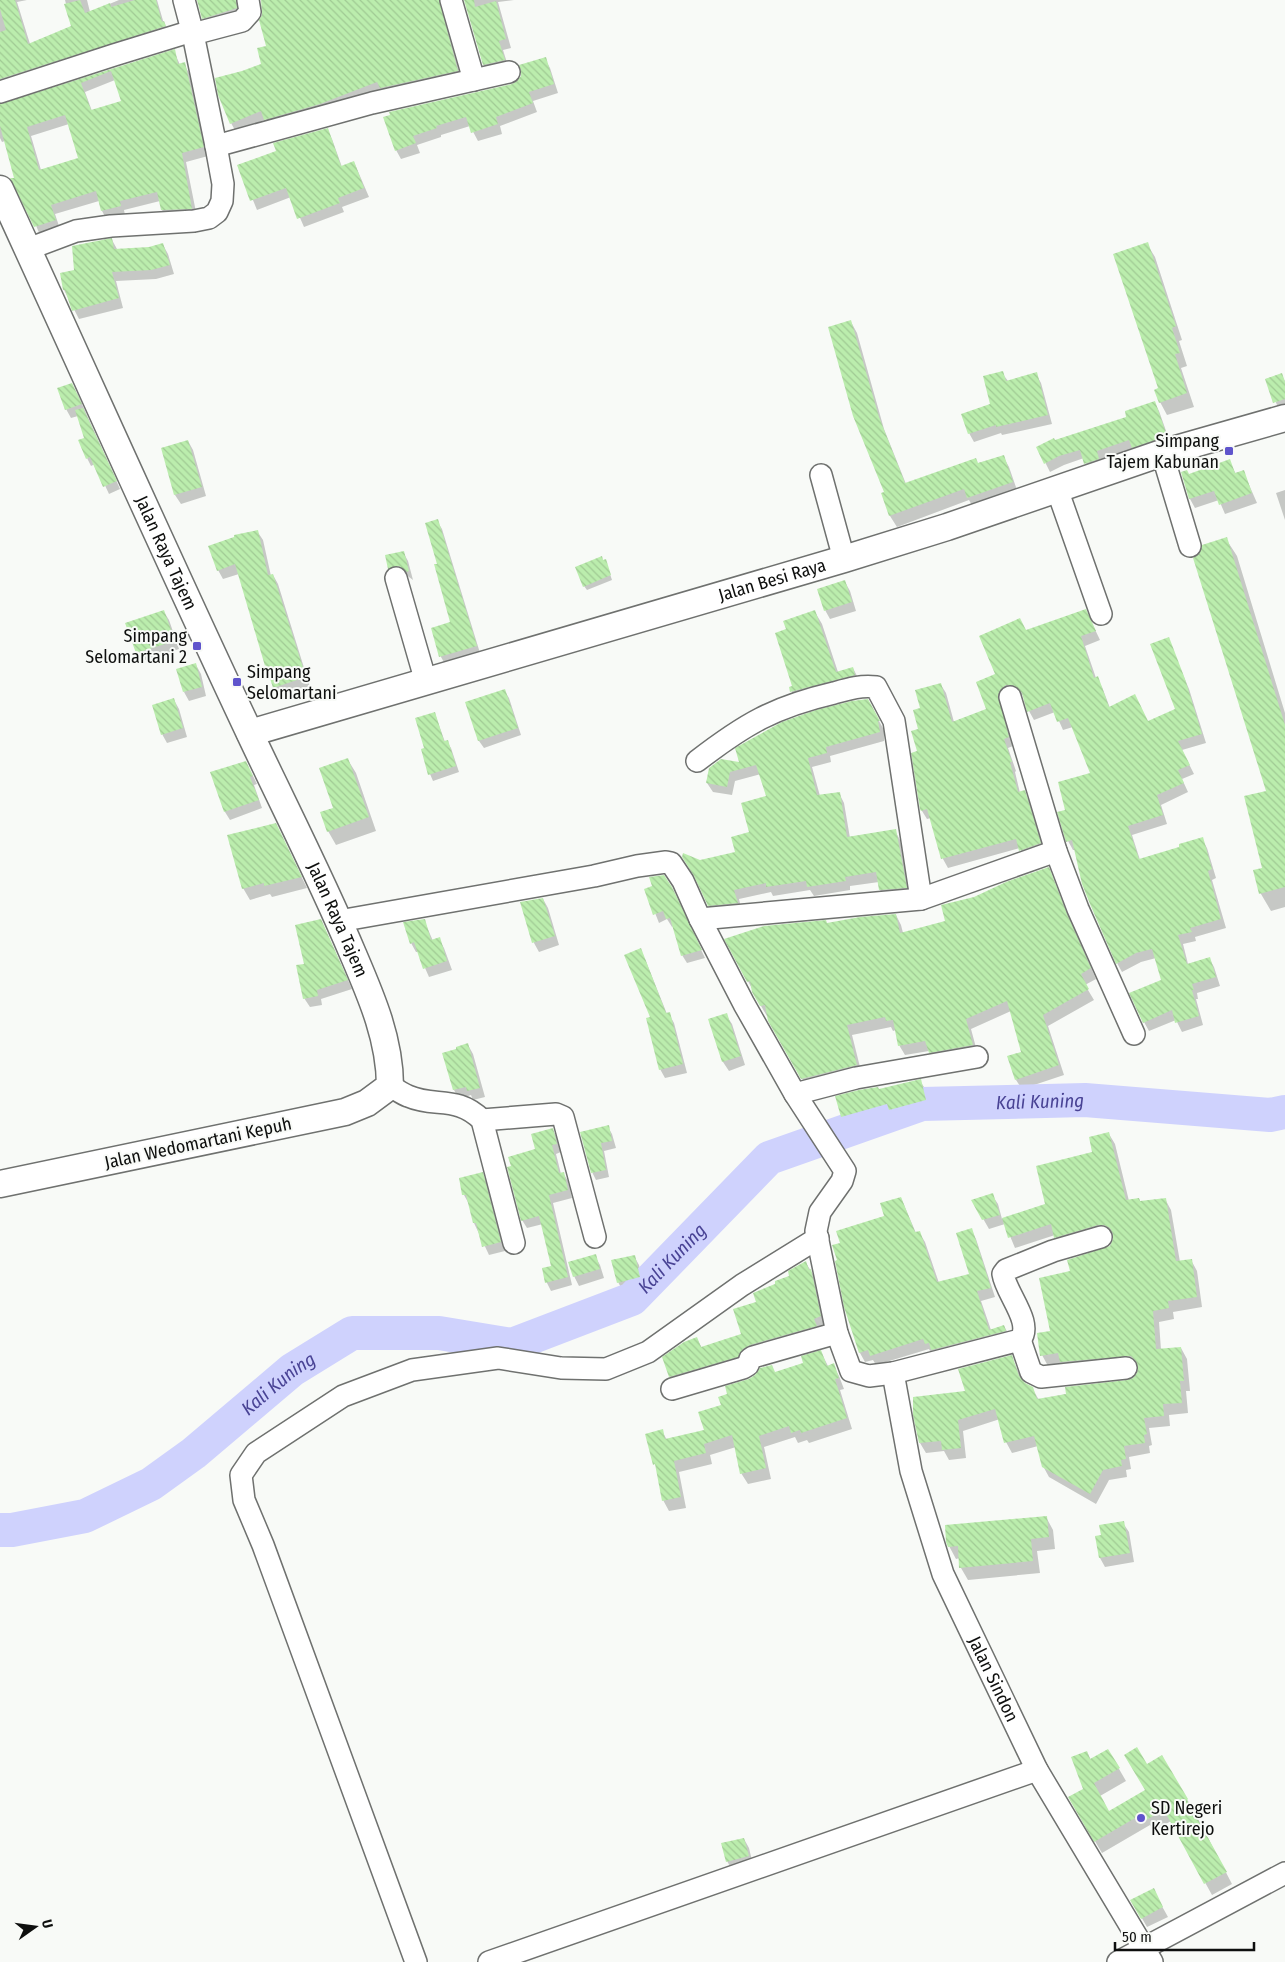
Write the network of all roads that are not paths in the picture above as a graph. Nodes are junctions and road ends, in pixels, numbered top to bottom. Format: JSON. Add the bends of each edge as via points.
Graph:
{"nodes":[{"id":1,"x":184,"y":0,"type":"edge"},
{"id":2,"x":248,"y":0,"type":"edge"},
{"id":3,"x":451,"y":0,"type":"edge"},
{"id":4,"x":193,"y":32,"type":"junction"},
{"id":5,"x":509,"y":72,"type":"dead end"},
{"id":6,"x":474,"y":80,"type":"junction"},
{"id":7,"x":0,"y":92,"type":"edge"},
{"id":8,"x":216,"y":146,"type":"junction"},
{"id":9,"x":0,"y":189,"type":"edge"},
{"id":10,"x":28,"y":250,"type":"junction"},
{"id":11,"x":1282,"y":423,"type":"edge"},
{"id":12,"x":1162,"y":453,"type":"junction"},
{"id":13,"x":821,"y":475,"type":"dead end"},
{"id":14,"x":1057,"y":489,"type":"junction"},
{"id":15,"x":1190,"y":546,"type":"dead end"},
{"id":16,"x":844,"y":559,"type":"junction"},
{"id":17,"x":396,"y":578,"type":"dead end"},
{"id":18,"x":1101,"y":614,"type":"dead end"},
{"id":19,"x":426,"y":682,"type":"junction"},
{"id":20,"x":1010,"y":697,"type":"dead end"},
{"id":21,"x":250,"y":733,"type":"junction"},
{"id":22,"x":697,"y":762,"type":"dead end"},
{"id":23,"x":1056,"y":851,"type":"junction"},
{"id":24,"x":921,"y":899,"type":"junction"},
{"id":25,"x":700,"y":919,"type":"junction"},
{"id":26,"x":339,"y":921,"type":"junction"},
{"id":27,"x":1134,"y":1034,"type":"dead end"},
{"id":28,"x":977,"y":1057,"type":"dead end"},
{"id":29,"x":390,"y":1086,"type":"junction"},
{"id":30,"x":801,"y":1101,"type":"junction"},
{"id":31,"x":482,"y":1120,"type":"junction"},
{"id":32,"x":0,"y":1184,"type":"edge"},
{"id":33,"x":1101,"y":1237,"type":"dead end"},
{"id":34,"x":595,"y":1238,"type":"dead end"},
{"id":35,"x":818,"y":1238,"type":"junction"},
{"id":36,"x":514,"y":1243,"type":"dead end"},
{"id":37,"x":837,"y":1333,"type":"junction"},
{"id":38,"x":1020,"y":1340,"type":"junction"},
{"id":39,"x":1126,"y":1368,"type":"dead end"},
{"id":40,"x":893,"y":1373,"type":"junction"},
{"id":41,"x":672,"y":1388,"type":"dead end"},
{"id":42,"x":1037,"y":1770,"type":"junction"},
{"id":43,"x":1285,"y":1873,"type":"edge"},
{"id":44,"x":1148,"y":1955,"type":"edge"},
{"id":45,"x":416,"y":1962,"type":"edge"},
{"id":46,"x":489,"y":1962,"type":"edge"},
{"id":47,"x":1118,"y":1962,"type":"edge"}],
"edges":[{"from":1,"to":4,"type":"street"},
{"from":2,"to":4,"type":"street","via":[[250,12],[242,21]]},
{"from":3,"to":6,"type":"street"},
{"from":4,"to":7,"type":"street"},
{"from":4,"to":8,"type":"street"},
{"from":5,"to":6,"type":"street"},
{"from":6,"to":8,"type":"street","via":[[372,103]]},
{"from":8,"to":10,"type":"street","via":[[223,184],[222,201],[217,212],[209,218],[76,231]]},
{"from":9,"to":10,"type":"main road","name":"Jalan Raya Tajem"},
{"from":10,"to":21,"type":"main road","name":"Jalan Raya Tajem"},
{"from":11,"to":12,"type":"main road","name":"Jalan Besi Raya"},
{"from":12,"to":14,"type":"main road","name":"Jalan Besi Raya"},
{"from":12,"to":15,"type":"street"},
{"from":13,"to":16,"type":"street"},
{"from":14,"to":16,"type":"main road","name":"Jalan Besi Raya"},
{"from":14,"to":18,"type":"street"},
{"from":16,"to":19,"type":"main road","name":"Jalan Besi Raya"},
{"from":17,"to":19,"type":"street"},
{"from":19,"to":21,"type":"main road","name":"Jalan Besi Raya"},
{"from":20,"to":23,"type":"street"},
{"from":21,"to":26,"type":"main road","name":"Jalan Raya Tajem"},
{"from":22,"to":24,"type":"street","via":[[737,731],[767,714],[815,697],[876,686],[894,721]]},
{"from":23,"to":24,"type":"street"},
{"from":23,"to":27,"type":"street","via":[[1078,909]]},
{"from":24,"to":25,"type":"street"},
{"from":25,"to":26,"type":"street","via":[[676,868],[666,862]]},
{"from":25,"to":30,"type":"street","via":[[744,1004]]},
{"from":26,"to":29,"type":"main road","name":"Jalan Raya Tajem","via":[[385,1039]]},
{"from":28,"to":30,"type":"street","via":[[856,1078]]},
{"from":29,"to":31,"type":"street","via":[[408,1097],[462,1106]]},
{"from":29,"to":32,"type":"main road","name":"Jalan Wedomartani Kepuh","via":[[367,1103],[345,1112]]},
{"from":30,"to":35,"type":"street","via":[[845,1171],[842,1181],[820,1212],[816,1231]]},
{"from":31,"to":34,"type":"street","via":[[556,1114],[563,1117]]},
{"from":31,"to":36,"type":"street"},
{"from":33,"to":38,"type":"street","via":[[1053,1251],[1006,1270],[1004,1283],[1025,1327]]},
{"from":35,"to":37,"type":"street"},
{"from":35,"to":45,"type":"street","via":[[742,1285],[639,1356],[606,1369],[561,1368],[498,1358],[412,1370],[343,1396],[256,1453],[241,1475],[244,1500]]},
{"from":37,"to":40,"type":"street","via":[[851,1371],[869,1376]]},
{"from":37,"to":41,"type":"street","via":[[753,1357],[743,1368]]},
{"from":38,"to":39,"type":"street","via":[[1031,1372],[1041,1378]]},
{"from":38,"to":40,"type":"street"},
{"from":40,"to":42,"type":"street","name":"Jalan Sindon","via":[[911,1471],[942,1574]]},
{"from":42,"to":44,"type":"street","name":"Jalan Sindon"},
{"from":42,"to":46,"type":"street"},
{"from":43,"to":44,"type":"street"},
{"from":44,"to":47,"type":"street"}]}
